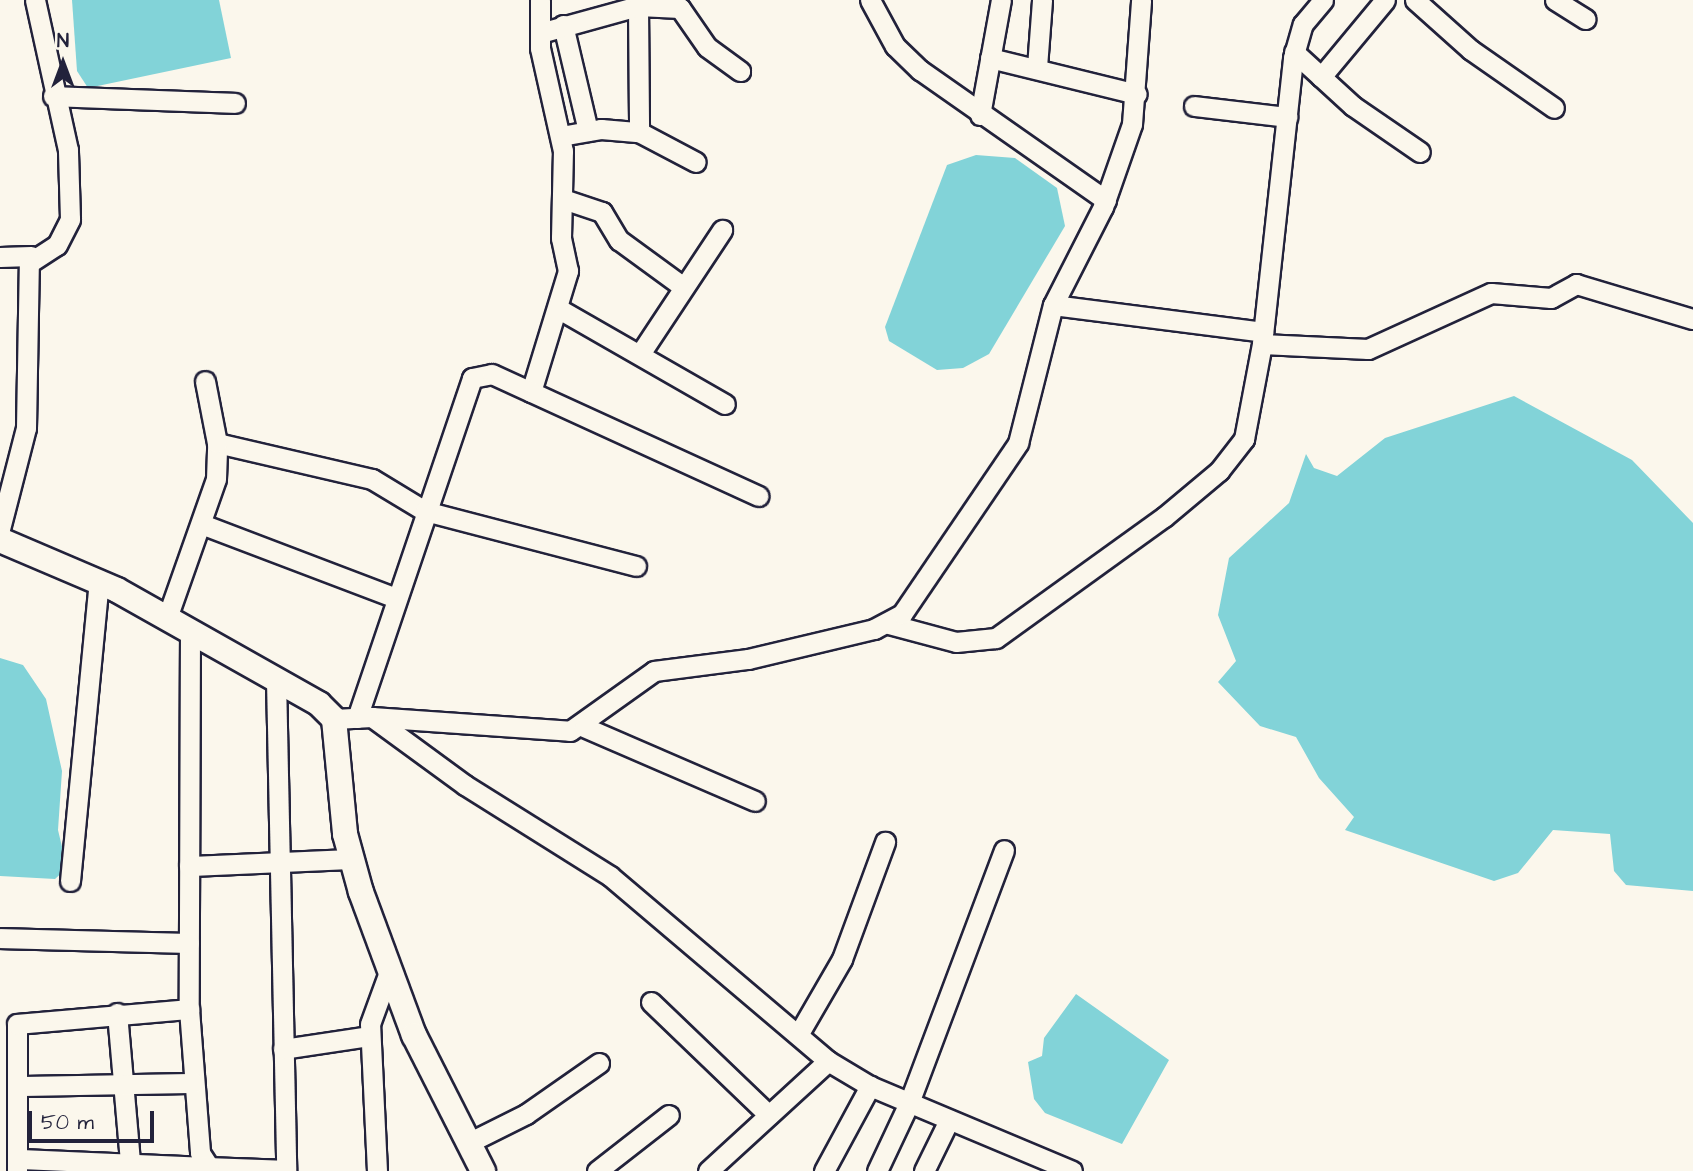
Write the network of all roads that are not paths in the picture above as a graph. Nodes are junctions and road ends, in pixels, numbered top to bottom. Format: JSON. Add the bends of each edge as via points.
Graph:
{"nodes":[{"id":1,"x":35,"y":0,"type":"edge"},
{"id":2,"x":540,"y":0,"type":"edge"},
{"id":3,"x":870,"y":0,"type":"edge"},
{"id":4,"x":1001,"y":0,"type":"edge"},
{"id":5,"x":1042,"y":0,"type":"edge"},
{"id":6,"x":1141,"y":0,"type":"edge"},
{"id":7,"x":1323,"y":0,"type":"edge"},
{"id":8,"x":1385,"y":0,"type":"edge"},
{"id":9,"x":1415,"y":0,"type":"edge"},
{"id":10,"x":1555,"y":0,"type":"edge"},
{"id":11,"x":638,"y":6,"type":"junction"},
{"id":12,"x":1586,"y":19,"type":"dead end"},
{"id":13,"x":563,"y":25,"type":"junction"},
{"id":14,"x":540,"y":33,"type":"junction"},
{"id":15,"x":1294,"y":52,"type":"junction"},
{"id":16,"x":990,"y":58,"type":"junction"},
{"id":17,"x":1037,"y":67,"type":"junction"},
{"id":18,"x":740,"y":71,"type":"dead end"},
{"id":19,"x":1321,"y":77,"type":"junction"},
{"id":20,"x":1137,"y":94,"type":"junction"},
{"id":21,"x":53,"y":96,"type":"junction"},
{"id":22,"x":235,"y":103,"type":"dead end"},
{"id":23,"x":1194,"y":106,"type":"dead end"},
{"id":24,"x":1554,"y":108,"type":"dead end"},
{"id":25,"x":980,"y":115,"type":"junction"},
{"id":26,"x":1287,"y":117,"type":"junction"},
{"id":27,"x":588,"y":131,"type":"junction"},
{"id":28,"x":639,"y":132,"type":"junction"},
{"id":29,"x":561,"y":136,"type":"junction"},
{"id":30,"x":1420,"y":152,"type":"dead end"},
{"id":31,"x":696,"y":162,"type":"dead end"},
{"id":32,"x":563,"y":199,"type":"junction"},
{"id":33,"x":1106,"y":200,"type":"junction"},
{"id":34,"x":722,"y":230,"type":"dead end"},
{"id":35,"x":31,"y":256,"type":"junction"},
{"id":36,"x":0,"y":257,"type":"edge"},
{"id":37,"x":682,"y":286,"type":"junction"},
{"id":38,"x":1053,"y":305,"type":"junction"},
{"id":39,"x":559,"y":309,"type":"junction"},
{"id":40,"x":1693,"y":318,"type":"edge"},
{"id":41,"x":1263,"y":338,"type":"junction"},
{"id":42,"x":640,"y":354,"type":"junction"},
{"id":43,"x":205,"y":381,"type":"dead end"},
{"id":44,"x":531,"y":392,"type":"junction"},
{"id":45,"x":725,"y":404,"type":"dead end"},
{"id":46,"x":217,"y":443,"type":"junction"},
{"id":47,"x":758,"y":496,"type":"dead end"},
{"id":48,"x":425,"y":511,"type":"junction"},
{"id":49,"x":204,"y":525,"type":"junction"},
{"id":50,"x":0,"y":529,"type":"edge"},
{"id":51,"x":0,"y":540,"type":"edge"},
{"id":52,"x":636,"y":566,"type":"dead end"},
{"id":53,"x":99,"y":580,"type":"junction"},
{"id":54,"x":396,"y":597,"type":"junction"},
{"id":55,"x":167,"y":618,"type":"junction"},
{"id":56,"x":889,"y":624,"type":"junction"},
{"id":57,"x":190,"y":631,"type":"junction"},
{"id":58,"x":276,"y":680,"type":"junction"},
{"id":59,"x":354,"y":718,"type":"junction"},
{"id":60,"x":584,"y":727,"type":"junction"},
{"id":61,"x":755,"y":802,"type":"dead end"},
{"id":62,"x":885,"y":842,"type":"dead end"},
{"id":63,"x":1004,"y":850,"type":"dead end"},
{"id":64,"x":352,"y":859,"type":"junction"},
{"id":65,"x":279,"y":861,"type":"junction"},
{"id":66,"x":189,"y":866,"type":"junction"},
{"id":67,"x":70,"y":881,"type":"dead end"},
{"id":68,"x":0,"y":938,"type":"edge"},
{"id":69,"x":189,"y":943,"type":"junction"},
{"id":70,"x":389,"y":972,"type":"junction"},
{"id":71,"x":651,"y":1002,"type":"dead end"},
{"id":72,"x":189,"y":1009,"type":"junction"},
{"id":73,"x":117,"y":1013,"type":"junction"},
{"id":74,"x":798,"y":1035,"type":"junction"},
{"id":75,"x":369,"y":1036,"type":"junction"},
{"id":76,"x":283,"y":1049,"type":"junction"},
{"id":77,"x":828,"y":1061,"type":"junction"},
{"id":78,"x":598,"y":1063,"type":"dead end"},
{"id":79,"x":194,"y":1083,"type":"junction"},
{"id":80,"x":123,"y":1084,"type":"junction"},
{"id":81,"x":18,"y":1086,"type":"junction"},
{"id":82,"x":870,"y":1086,"type":"junction"},
{"id":83,"x":909,"y":1102,"type":"junction"},
{"id":84,"x":669,"y":1115,"type":"dead end"},
{"id":85,"x":769,"y":1115,"type":"junction"},
{"id":86,"x":949,"y":1120,"type":"junction"},
{"id":87,"x":468,"y":1143,"type":"junction"},
{"id":88,"x":130,"y":1163,"type":"junction"},
{"id":89,"x":17,"y":1165,"type":"edge"},
{"id":90,"x":209,"y":1167,"type":"junction"},
{"id":91,"x":286,"y":1170,"type":"edge"},
{"id":92,"x":377,"y":1171,"type":"edge"},
{"id":93,"x":483,"y":1171,"type":"edge"},
{"id":94,"x":597,"y":1171,"type":"edge"},
{"id":95,"x":708,"y":1171,"type":"edge"},
{"id":96,"x":824,"y":1171,"type":"edge"},
{"id":97,"x":877,"y":1171,"type":"edge"},
{"id":98,"x":924,"y":1171,"type":"edge"},
{"id":99,"x":1072,"y":1171,"type":"edge"}],
"edges":[{"from":1,"to":21,"type":"street"},
{"from":2,"to":14,"type":"street"},
{"from":3,"to":25,"type":"street","via":[[895,46]]},
{"from":4,"to":16,"type":"street"},
{"from":5,"to":17,"type":"street"},
{"from":6,"to":20,"type":"street"},
{"from":7,"to":15,"type":"street","via":[[1303,24]]},
{"from":8,"to":19,"type":"street"},
{"from":9,"to":24,"type":"street","via":[[1471,50]]},
{"from":10,"to":12,"type":"street"},
{"from":11,"to":13,"type":"street"},
{"from":11,"to":18,"type":"street","via":[[685,9],[707,47]]},
{"from":11,"to":28,"type":"street"},
{"from":13,"to":14,"type":"street"},
{"from":13,"to":27,"type":"street"},
{"from":14,"to":29,"type":"street"},
{"from":15,"to":19,"type":"street"},
{"from":15,"to":26,"type":"street"},
{"from":16,"to":17,"type":"street"},
{"from":16,"to":25,"type":"street"},
{"from":17,"to":20,"type":"street"},
{"from":19,"to":30,"type":"street"},
{"from":20,"to":33,"type":"street"},
{"from":21,"to":22,"type":"street"},
{"from":21,"to":35,"type":"street","via":[[68,150],[71,219],[57,245]]},
{"from":23,"to":26,"type":"street"},
{"from":25,"to":33,"type":"street"},
{"from":26,"to":41,"type":"street"},
{"from":27,"to":28,"type":"street"},
{"from":27,"to":29,"type":"street"},
{"from":28,"to":31,"type":"street"},
{"from":29,"to":32,"type":"street"},
{"from":32,"to":37,"type":"street","via":[[602,212],[619,240]]},
{"from":32,"to":39,"type":"street","via":[[568,271]]},
{"from":33,"to":38,"type":"street"},
{"from":34,"to":37,"type":"street"},
{"from":35,"to":36,"type":"street"},
{"from":35,"to":50,"type":"street","via":[[26,428]]},
{"from":37,"to":42,"type":"street"},
{"from":38,"to":41,"type":"street"},
{"from":38,"to":56,"type":"street","via":[[1018,443],[916,596]]},
{"from":39,"to":42,"type":"street"},
{"from":39,"to":44,"type":"street"},
{"from":40,"to":41,"type":"street","via":[[1576,285],[1550,298],[1491,293],[1368,349]]},
{"from":41,"to":56,"type":"street","via":[[1244,439],[1219,471],[1164,517],[996,638],[956,642]]},
{"from":42,"to":45,"type":"street"},
{"from":43,"to":46,"type":"street"},
{"from":44,"to":47,"type":"street"},
{"from":44,"to":48,"type":"street","via":[[492,374],[472,377]]},
{"from":46,"to":48,"type":"street","via":[[372,479]]},
{"from":46,"to":49,"type":"street"},
{"from":48,"to":52,"type":"street"},
{"from":48,"to":54,"type":"street"},
{"from":49,"to":54,"type":"street"},
{"from":49,"to":55,"type":"street"},
{"from":51,"to":53,"type":"street"},
{"from":53,"to":55,"type":"street"},
{"from":53,"to":67,"type":"street"},
{"from":54,"to":59,"type":"street"},
{"from":55,"to":57,"type":"street"},
{"from":56,"to":60,"type":"street","via":[[748,659],[654,671],[637,679]]},
{"from":57,"to":58,"type":"street"},
{"from":57,"to":66,"type":"street"},
{"from":58,"to":59,"type":"street"},
{"from":58,"to":65,"type":"street"},
{"from":59,"to":60,"type":"street","via":[[557,732]]},
{"from":59,"to":64,"type":"street"},
{"from":59,"to":74,"type":"street","via":[[610,876]]},
{"from":60,"to":61,"type":"street"},
{"from":62,"to":74,"type":"street","via":[[842,959]]},
{"from":63,"to":83,"type":"street"},
{"from":64,"to":65,"type":"street"},
{"from":64,"to":70,"type":"street"},
{"from":65,"to":66,"type":"street"},
{"from":65,"to":76,"type":"street"},
{"from":66,"to":69,"type":"street"},
{"from":68,"to":69,"type":"street"},
{"from":69,"to":72,"type":"street"},
{"from":70,"to":75,"type":"street","via":[[373,1004]]},
{"from":70,"to":87,"type":"street"},
{"from":71,"to":85,"type":"street"},
{"from":72,"to":73,"type":"street"},
{"from":72,"to":79,"type":"street"},
{"from":73,"to":80,"type":"street"},
{"from":73,"to":81,"type":"street","via":[[22,1021],[16,1032]]},
{"from":74,"to":77,"type":"street"},
{"from":75,"to":76,"type":"street"},
{"from":75,"to":92,"type":"street"},
{"from":76,"to":91,"type":"street"},
{"from":77,"to":82,"type":"street"},
{"from":77,"to":85,"type":"street"},
{"from":78,"to":87,"type":"street","via":[[526,1114]]},
{"from":79,"to":80,"type":"street"},
{"from":79,"to":90,"type":"street","via":[[200,1153]]},
{"from":80,"to":81,"type":"street"},
{"from":80,"to":88,"type":"street"},
{"from":81,"to":89,"type":"street"},
{"from":82,"to":83,"type":"street"},
{"from":82,"to":96,"type":"street"},
{"from":83,"to":86,"type":"street"},
{"from":83,"to":97,"type":"street"},
{"from":84,"to":94,"type":"street"},
{"from":85,"to":95,"type":"street"},
{"from":86,"to":98,"type":"street"},
{"from":86,"to":99,"type":"street"},
{"from":87,"to":93,"type":"street"},
{"from":88,"to":89,"type":"street"},
{"from":88,"to":90,"type":"street"},
{"from":90,"to":91,"type":"street"}]}
